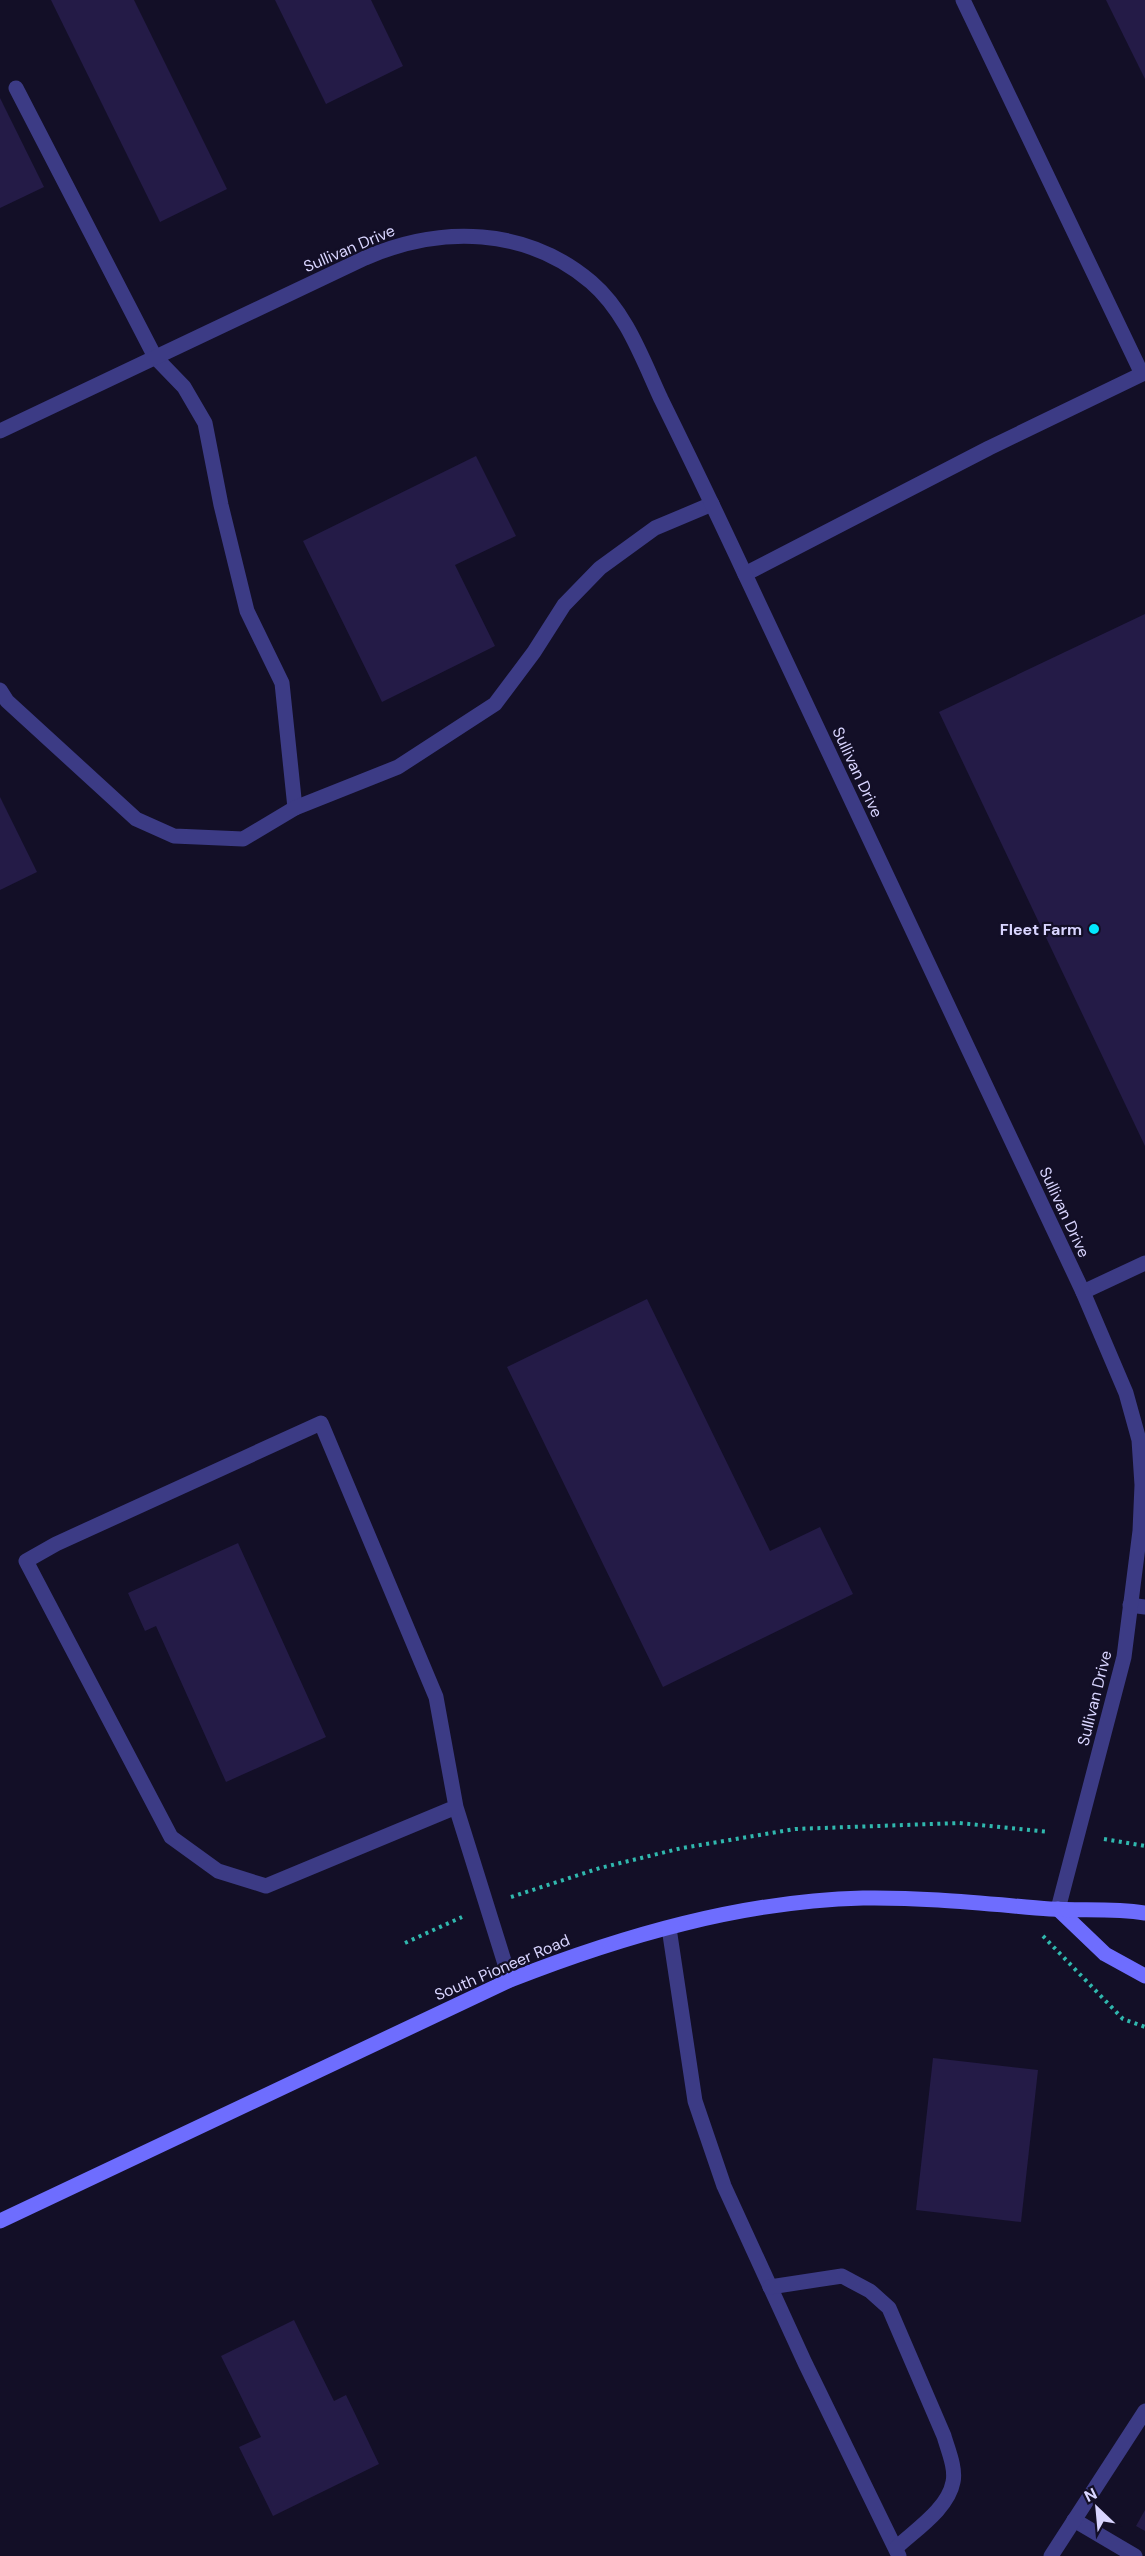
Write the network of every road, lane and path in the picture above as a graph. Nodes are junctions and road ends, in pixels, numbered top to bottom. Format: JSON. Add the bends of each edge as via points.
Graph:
{"nodes":[{"id":1,"x":963,"y":0,"type":"edge"},
{"id":2,"x":16,"y":87,"type":"dead end"},
{"id":3,"x":155,"y":357,"type":"junction"},
{"id":4,"x":0,"y":431,"type":"edge"},
{"id":5,"x":712,"y":504,"type":"junction"},
{"id":6,"x":745,"y":574,"type":"junction"},
{"id":7,"x":0,"y":690,"type":"edge"},
{"id":8,"x":295,"y":808,"type":"junction"},
{"id":9,"x":1145,"y":1263,"type":"edge"},
{"id":10,"x":1083,"y":1292,"type":"junction"},
{"id":11,"x":1138,"y":1606,"type":"edge"},
{"id":12,"x":456,"y":1807,"type":"junction"},
{"id":13,"x":1077,"y":1835,"type":"junction"},
{"id":14,"x":1145,"y":1846,"type":"edge"},
{"id":15,"x":487,"y":1906,"type":"junction"},
{"id":16,"x":1013,"y":1906,"type":"junction"},
{"id":17,"x":1058,"y":1909,"type":"junction"},
{"id":18,"x":1145,"y":1913,"type":"edge"},
{"id":19,"x":669,"y":1928,"type":"junction"},
{"id":20,"x":405,"y":1942,"type":"dead end"},
{"id":21,"x":1145,"y":1976,"type":"edge"},
{"id":22,"x":510,"y":1980,"type":"junction"},
{"id":23,"x":1145,"y":2027,"type":"edge"},
{"id":24,"x":0,"y":2221,"type":"edge"},
{"id":25,"x":770,"y":2287,"type":"junction"},
{"id":26,"x":1145,"y":2411,"type":"edge"},
{"id":27,"x":1074,"y":2520,"type":"junction"},
{"id":28,"x":898,"y":2552,"type":"edge"},
{"id":29,"x":1051,"y":2556,"type":"edge"},
{"id":30,"x":1135,"y":2556,"type":"edge"}],
"edges":[{"from":1,"to":6,"type":"street","via":[[1142,374]]},
{"from":2,"to":3,"type":"street"},
{"from":3,"to":4,"type":"street","name":"Sullivan Drive"},
{"from":3,"to":5,"type":"street","name":"Sullivan Drive","via":[[388,248],[438,236],[501,239],[537,250],[571,267],[618,309]]},
{"from":3,"to":8,"type":"street","via":[[184,387],[205,423],[220,505],[247,611],[282,683]]},
{"from":5,"to":6,"type":"street","name":"Sullivan Drive"},
{"from":5,"to":8,"type":"street","via":[[655,528],[600,568],[564,605],[495,704],[398,767]]},
{"from":6,"to":10,"type":"street","name":"Sullivan Drive"},
{"from":7,"to":8,"type":"street","via":[[7,701],[136,819],[174,836],[243,839]]},
{"from":9,"to":10,"type":"street"},
{"from":10,"to":11,"type":"street","name":"Sullivan Drive","via":[[1126,1393],[1139,1440],[1142,1485]]},
{"from":11,"to":13,"type":"street","name":"Sullivan Drive"},
{"from":12,"to":12,"type":"street","via":[[436,1697],[321,1423],[26,1561],[171,1837],[218,1871],[266,1886]]},
{"from":12,"to":15,"type":"street"},
{"from":13,"to":14,"type":"path"},
{"from":13,"to":15,"type":"path","via":[[959,1823],[795,1829],[682,1848],[555,1882]]},
{"from":13,"to":17,"type":"street","name":"Sullivan Drive"},
{"from":15,"to":20,"type":"path"},
{"from":15,"to":22,"type":"street"},
{"from":16,"to":17,"type":"main road","name":"South Pioneer Road"},
{"from":16,"to":19,"type":"main road","name":"South Pioneer Road","via":[[862,1898],[768,1906]]},
{"from":16,"to":23,"type":"path","via":[[1123,2019]]},
{"from":17,"to":18,"type":"main road","name":"South Pioneer Road"},
{"from":17,"to":21,"type":"main road","via":[[1105,1954]]},
{"from":19,"to":22,"type":"main road","name":"South Pioneer Road","via":[[570,1957]]},
{"from":19,"to":25,"type":"street","via":[[695,2101],[724,2186]]},
{"from":22,"to":24,"type":"main road","name":"South Pioneer Road"},
{"from":25,"to":28,"type":"street"},
{"from":25,"to":28,"type":"street","via":[[842,2276],[870,2291],[889,2308],[944,2436],[954,2481],[944,2503]]},
{"from":26,"to":27,"type":"street"},
{"from":27,"to":29,"type":"street"},
{"from":27,"to":30,"type":"street"}]}
